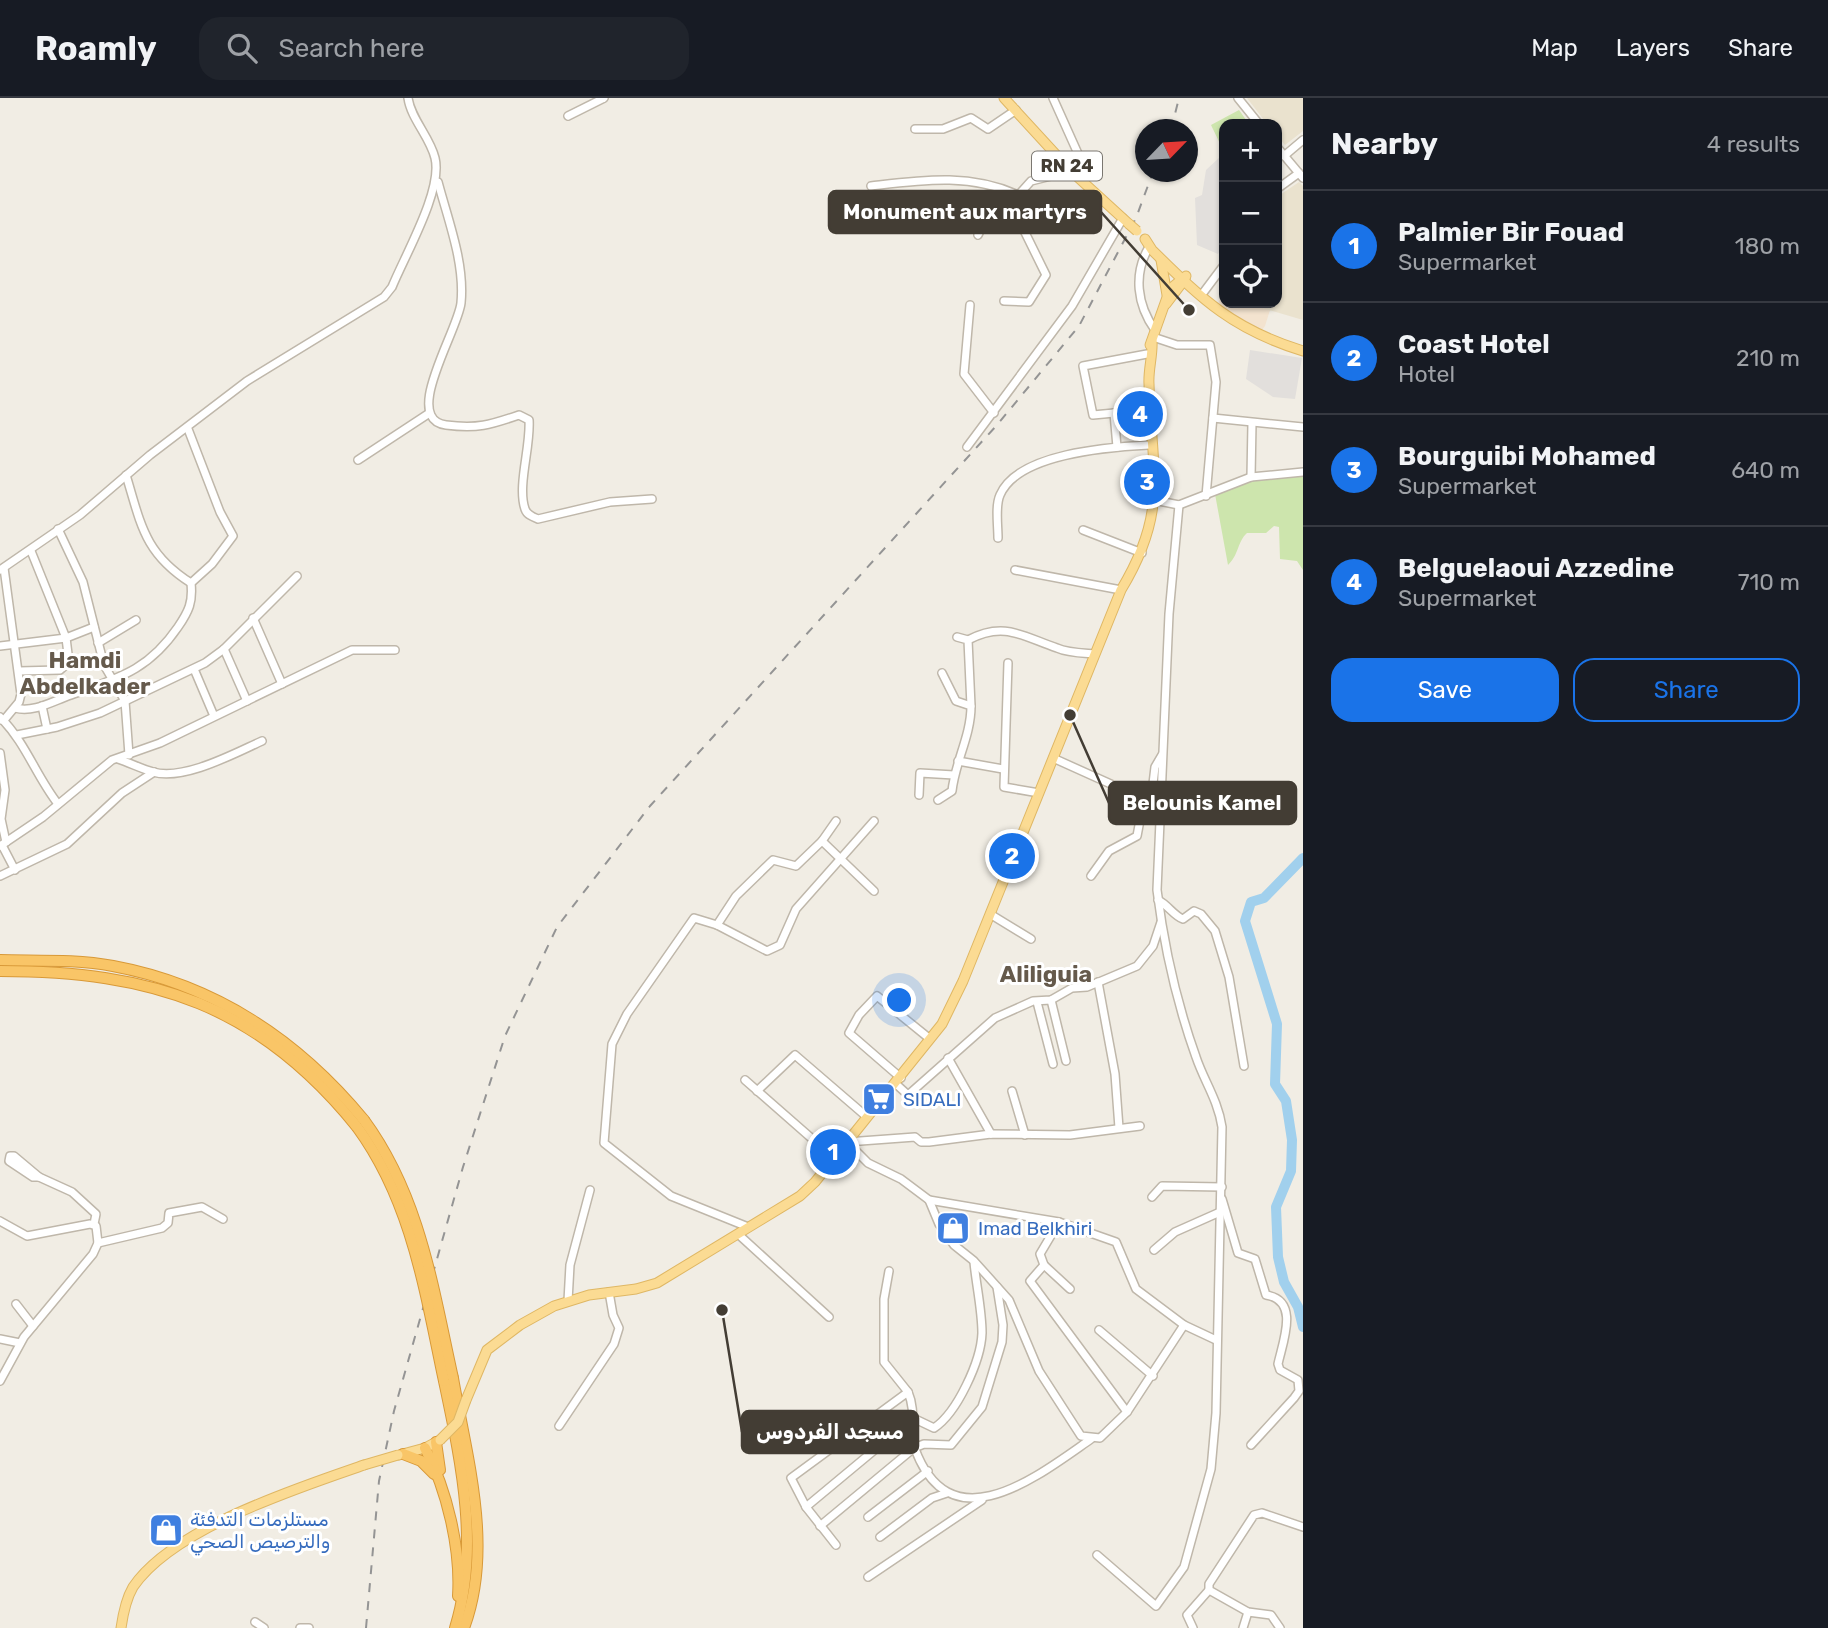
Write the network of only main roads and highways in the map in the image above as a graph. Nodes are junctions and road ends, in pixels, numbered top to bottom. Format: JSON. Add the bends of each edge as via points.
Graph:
{"nodes":[{"id":1,"x":1009,"y":102,"type":"edge"},
{"id":2,"x":1147,"y":243,"type":"junction"},
{"id":3,"x":1160,"y":259,"type":"junction"},
{"id":4,"x":1183,"y":279,"type":"junction"},
{"id":5,"x":1178,"y":292,"type":"junction"},
{"id":6,"x":1199,"y":294,"type":"junction"},
{"id":7,"x":1166,"y":300,"type":"junction"},
{"id":8,"x":1153,"y":336,"type":"junction"},
{"id":9,"x":1303,"y":351,"type":"edge"},
{"id":10,"x":1155,"y":496,"type":"junction"},
{"id":11,"x":0,"y":960,"type":"edge"},
{"id":12,"x":0,"y":971,"type":"edge"},
{"id":13,"x":361,"y":1123,"type":"junction"},
{"id":14,"x":448,"y":1380,"type":"junction"},
{"id":15,"x":438,"y":1441,"type":"junction"},
{"id":16,"x":425,"y":1448,"type":"junction"},
{"id":17,"x":401,"y":1454,"type":"junction"},
{"id":18,"x":439,"y":1479,"type":"junction"},
{"id":19,"x":466,"y":1518,"type":"junction"},
{"id":20,"x":121,"y":1628,"type":"edge"},
{"id":21,"x":455,"y":1628,"type":"edge"},
{"id":22,"x":464,"y":1628,"type":"edge"}],
"edges":[{"from":1,"to":2,"type":"main road","number":"RN 24","bridge":true,"via":[[1071,171]]},
{"from":2,"to":3,"type":"main road","number":"RN 24"},
{"from":2,"to":4,"type":"main road","number":"RN 24"},
{"from":3,"to":4,"type":"main road","number":"RN 24"},
{"from":3,"to":7,"type":"main road"},
{"from":4,"to":5,"type":"main road"},
{"from":4,"to":6,"type":"main road","number":"RN 24"},
{"from":4,"to":7,"type":"main road","via":[[1171,287]]},
{"from":5,"to":6,"type":"main road"},
{"from":5,"to":7,"type":"main road"},
{"from":6,"to":9,"type":"main road","number":"RN 24","via":[[1223,314],[1271,341]]},
{"from":7,"to":8,"type":"main road"},
{"from":8,"to":10,"type":"main road","via":[[1149,382]]},
{"from":8,"to":10,"type":"main road","via":[[1147,354],[1146,410]]},
{"from":10,"to":15,"type":"main road","bridge":true,"via":[[1142,552],[1121,590],[942,1024],[800,1196],[657,1283],[568,1301],[520,1325],[488,1350],[458,1422]]},
{"from":11,"to":13,"type":"highway","via":[[111,966],[164,978],[209,995],[301,1054],[323,1073]]},
{"from":12,"to":13,"type":"highway","via":[[112,977],[154,986],[217,1010],[300,1067]]},
{"from":13,"to":14,"type":"highway","bridge":true,"via":[[393,1164],[414,1211]]},
{"from":14,"to":19,"type":"highway"},
{"from":14,"to":22,"type":"highway","via":[[473,1486],[475,1583]]},
{"from":15,"to":16,"type":"main road"},
{"from":15,"to":19,"type":"highway","via":[[450,1516],[455,1521]]},
{"from":16,"to":17,"type":"main road"},
{"from":16,"to":18,"type":"highway"},
{"from":17,"to":18,"type":"highway","via":[[421,1461]]},
{"from":17,"to":20,"type":"main road","bridge":true,"via":[[296,1489],[185,1540],[154,1563],[132,1588]]},
{"from":18,"to":21,"type":"highway","via":[[458,1568]]},
{"from":19,"to":21,"type":"highway","via":[[467,1574]]}]}
